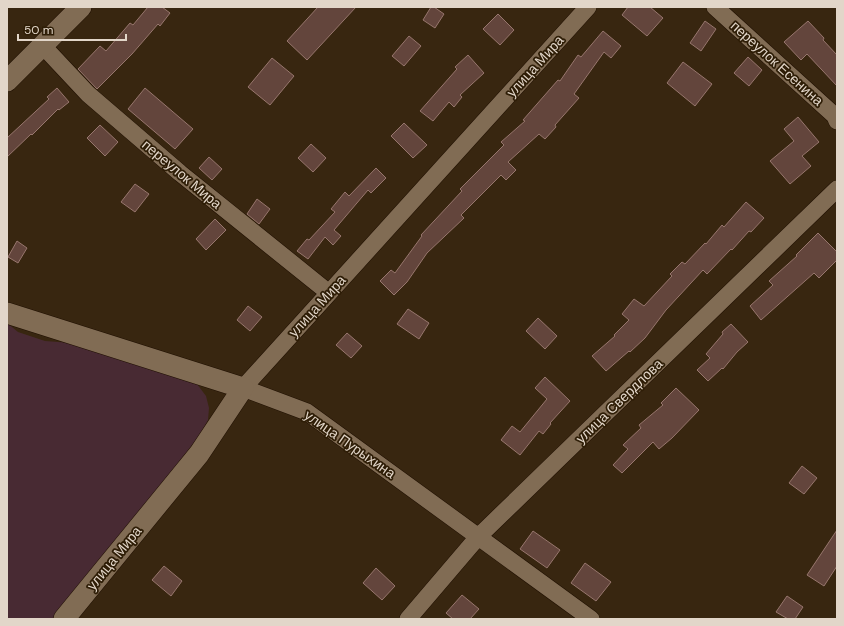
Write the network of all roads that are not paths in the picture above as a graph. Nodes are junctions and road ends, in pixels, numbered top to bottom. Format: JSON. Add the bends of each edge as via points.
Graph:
{"nodes":[{"id":1,"x":81,"y":7,"type":"edge"},
{"id":2,"x":588,"y":7,"type":"edge"},
{"id":3,"x":715,"y":7,"type":"edge"},
{"id":4,"x":43,"y":46,"type":"junction"},
{"id":5,"x":7,"y":81,"type":"edge"},
{"id":6,"x":837,"y":121,"type":"edge"},
{"id":7,"x":837,"y":189,"type":"edge"},
{"id":8,"x":329,"y":294,"type":"junction"},
{"id":9,"x":7,"y":313,"type":"edge"},
{"id":10,"x":243,"y":388,"type":"junction"},
{"id":11,"x":478,"y":537,"type":"junction"},
{"id":12,"x":64,"y":619,"type":"edge"},
{"id":13,"x":408,"y":619,"type":"edge"},
{"id":14,"x":591,"y":619,"type":"edge"}],
"edges":[{"from":1,"to":4,"type":"street"},
{"from":2,"to":8,"type":"street","name":"улица Мира"},
{"from":3,"to":6,"type":"street","name":"переулок Есенина","via":[[835,116]]},
{"from":4,"to":5,"type":"street"},
{"from":4,"to":8,"type":"street","name":"переулок Мира","via":[[88,94],[180,173]]},
{"from":7,"to":11,"type":"street","name":"улица Свердлова"},
{"from":8,"to":10,"type":"street","name":"улица Мира"},
{"from":9,"to":10,"type":"street","name":"улица Пурыхина"},
{"from":10,"to":11,"type":"street","name":"улица Пурыхина","via":[[307,412]]},
{"from":10,"to":12,"type":"street","name":"улица Мира","via":[[199,454]]},
{"from":11,"to":13,"type":"street","name":"улица Свердлова"},
{"from":11,"to":14,"type":"street","name":"улица Пурыхина"}]}
